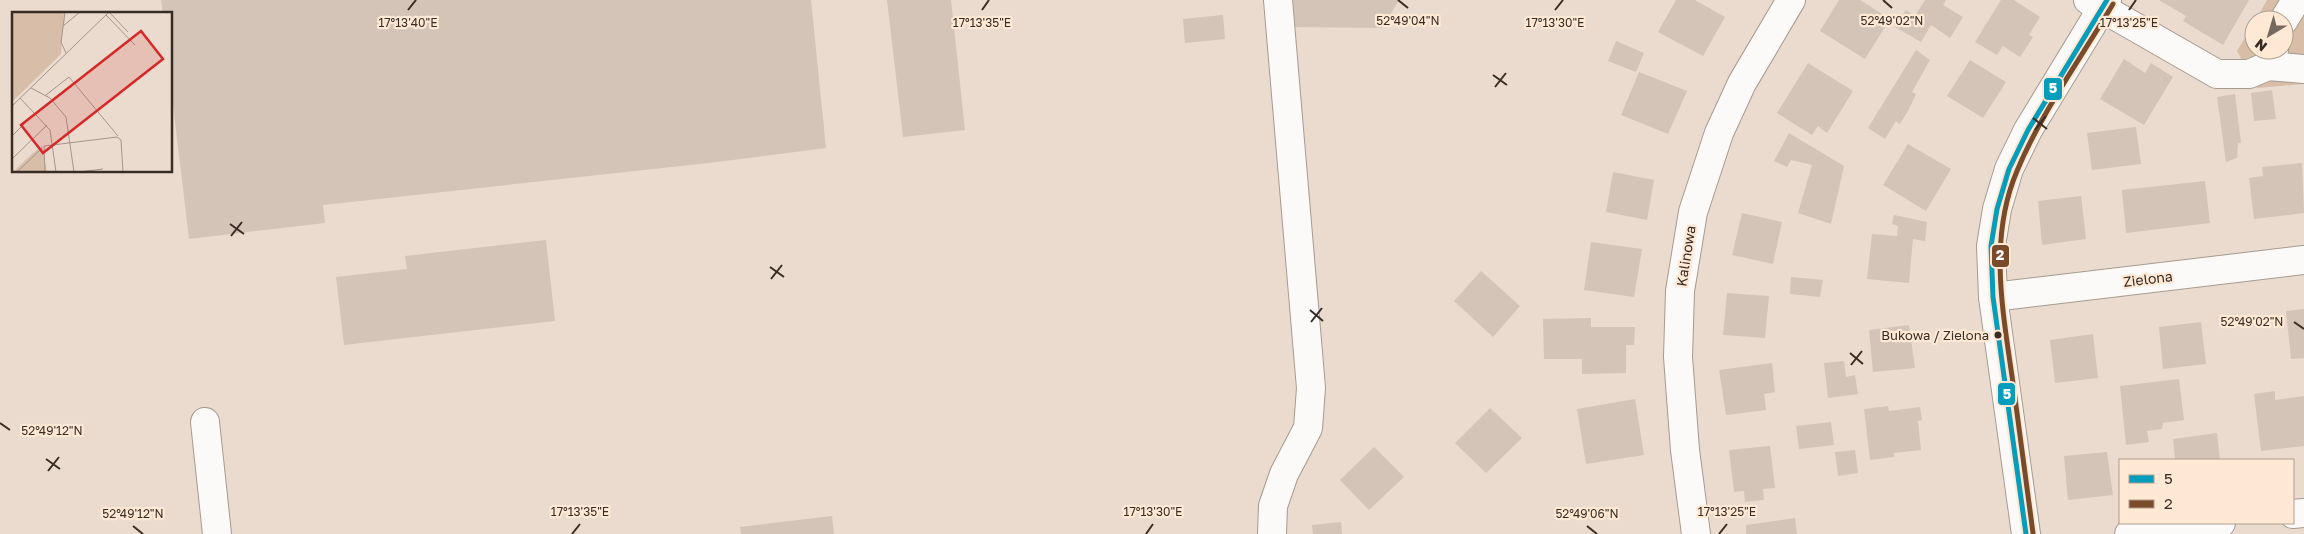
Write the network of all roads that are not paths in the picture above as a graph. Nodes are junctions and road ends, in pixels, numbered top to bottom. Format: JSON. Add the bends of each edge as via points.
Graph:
{"nodes":[{"id":1,"x":1278,"y":0,"type":"edge"},
{"id":2,"x":1791,"y":0,"type":"edge"},
{"id":3,"x":2099,"y":3,"type":"edge"},
{"id":4,"x":2264,"y":63,"type":"edge"},
{"id":5,"x":2304,"y":69,"type":"edge"},
{"id":6,"x":2304,"y":260,"type":"edge"},
{"id":7,"x":1993,"y":297,"type":"junction"},
{"id":8,"x":206,"y":422,"type":"dead end"},
{"id":9,"x":2213,"y":524,"type":"edge"},
{"id":10,"x":1272,"y":533,"type":"edge"},
{"id":11,"x":218,"y":534,"type":"edge"},
{"id":12,"x":1696,"y":534,"type":"edge"},
{"id":13,"x":2026,"y":534,"type":"edge"},
{"id":14,"x":2128,"y":534,"type":"edge"}],
"edges":[{"from":1,"to":10,"type":"street","via":[[1311,388],[1308,428],[1284,474],[1273,506]]},
{"from":2,"to":12,"type":"street","name":"Kalinowa","via":[[1742,83],[1719,133],[1693,212],[1680,291],[1678,356]]},
{"from":3,"to":4,"type":"street","via":[[2216,74]]},
{"from":3,"to":7,"type":"street","via":[[2009,169],[1997,208],[1992,246]]},
{"from":4,"to":5,"type":"street"},
{"from":6,"to":7,"type":"street","name":"Zielona"},
{"from":7,"to":13,"type":"street"},
{"from":8,"to":11,"type":"street"},
{"from":9,"to":14,"type":"street"}]}
